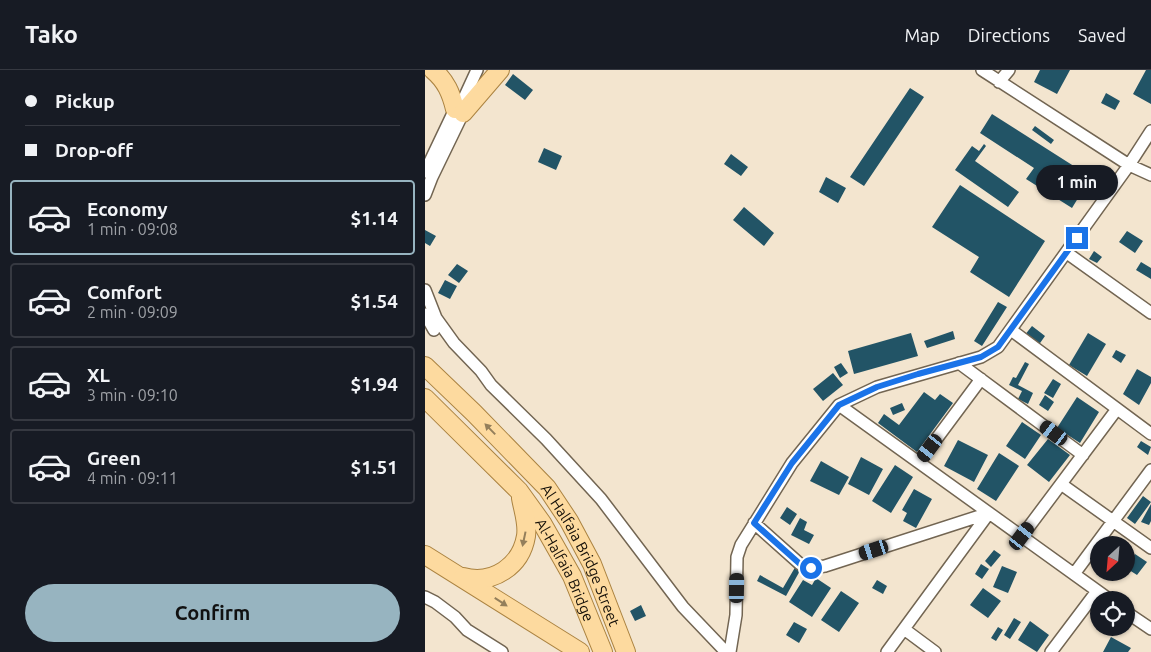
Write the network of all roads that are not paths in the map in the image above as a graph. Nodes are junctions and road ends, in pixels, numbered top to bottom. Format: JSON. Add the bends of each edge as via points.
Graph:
{"nodes":[{"id":1,"x":433,"y":70,"type":"edge"},
{"id":2,"x":477,"y":70,"type":"edge"},
{"id":3,"x":500,"y":70,"type":"edge"},
{"id":4,"x":982,"y":70,"type":"edge"},
{"id":5,"x":1009,"y":70,"type":"edge"},
{"id":6,"x":999,"y":82,"type":"junction"},
{"id":7,"x":461,"y":106,"type":"junction"},
{"id":8,"x":1151,"y":131,"type":"edge"},
{"id":9,"x":1129,"y":165,"type":"junction"},
{"id":10,"x":425,"y":172,"type":"edge"},
{"id":11,"x":1151,"y":175,"type":"edge"},
{"id":12,"x":425,"y":195,"type":"edge"},
{"id":13,"x":1067,"y":253,"type":"junction"},
{"id":14,"x":425,"y":290,"type":"edge"},
{"id":15,"x":1150,"y":309,"type":"edge"},
{"id":16,"x":425,"y":314,"type":"edge"},
{"id":17,"x":1011,"y":330,"type":"junction"},
{"id":18,"x":959,"y":363,"type":"junction"},
{"id":19,"x":425,"y":366,"type":"edge"},
{"id":20,"x":981,"y":379,"type":"junction"},
{"id":21,"x":491,"y":385,"type":"junction"},
{"id":22,"x":425,"y":398,"type":"edge"},
{"id":23,"x":839,"y":405,"type":"junction"},
{"id":24,"x":1117,"y":409,"type":"junction"},
{"id":25,"x":1151,"y":434,"type":"edge"},
{"id":26,"x":1083,"y":455,"type":"junction"},
{"id":27,"x":919,"y":461,"type":"junction"},
{"id":28,"x":1151,"y":470,"type":"edge"},
{"id":29,"x":1061,"y":484,"type":"junction"},
{"id":30,"x":519,"y":491,"type":"junction"},
{"id":31,"x":989,"y":513,"type":"junction"},
{"id":32,"x":1113,"y":521,"type":"junction"},
{"id":33,"x":754,"y":523,"type":"junction"},
{"id":34,"x":1022,"y":536,"type":"junction"},
{"id":35,"x":1151,"y":548,"type":"edge"},
{"id":36,"x":425,"y":555,"type":"edge"},
{"id":37,"x":1074,"y":574,"type":"junction"},
{"id":38,"x":461,"y":576,"type":"junction"},
{"id":39,"x":1097,"y":590,"type":"joint"},
{"id":40,"x":425,"y":597,"type":"edge"},
{"id":41,"x":1135,"y":618,"type":"edge"},
{"id":42,"x":904,"y":629,"type":"junction"},
{"id":43,"x":1151,"y":630,"type":"edge"},
{"id":44,"x":503,"y":652,"type":"edge"},
{"id":45,"x":580,"y":652,"type":"edge"},
{"id":46,"x":603,"y":652,"type":"edge"},
{"id":47,"x":626,"y":652,"type":"edge"},
{"id":48,"x":726,"y":652,"type":"edge"},
{"id":49,"x":730,"y":652,"type":"edge"},
{"id":50,"x":887,"y":652,"type":"edge"},
{"id":51,"x":935,"y":652,"type":"edge"},
{"id":52,"x":1051,"y":652,"type":"edge"}],
"edges":[{"from":1,"to":7,"type":"main road","via":[[443,78]]},
{"from":2,"to":7,"type":"street"},
{"from":3,"to":7,"type":"main road"},
{"from":4,"to":6,"type":"street"},
{"from":5,"to":6,"type":"street"},
{"from":6,"to":9,"type":"street"},
{"from":7,"to":10,"type":"street"},
{"from":7,"to":12,"type":"street"},
{"from":8,"to":9,"type":"street"},
{"from":9,"to":11,"type":"street"},
{"from":9,"to":13,"type":"street"},
{"from":13,"to":15,"type":"street"},
{"from":13,"to":17,"type":"street"},
{"from":14,"to":21,"type":"street","via":[[444,330]]},
{"from":16,"to":21,"type":"street","via":[[449,348],[477,376]]},
{"from":17,"to":18,"type":"street","via":[[998,347],[981,357]]},
{"from":17,"to":24,"type":"street"},
{"from":18,"to":20,"type":"street"},
{"from":18,"to":23,"type":"street","via":[[877,387]]},
{"from":47,"to":19,"type":"main road","name":"Al Halfaia Bridge Street","one_way":true,"via":[[592,564],[547,488]]},
{"from":20,"to":26,"type":"street"},
{"from":20,"to":27,"type":"street"},
{"from":21,"to":48,"type":"street","via":[[601,499],[683,606]]},
{"from":22,"to":30,"type":"main road","name":"Al-Halfaia Bridge"},
{"from":23,"to":27,"type":"street"},
{"from":23,"to":33,"type":"street","via":[[792,463]]},
{"from":24,"to":25,"type":"street"},
{"from":24,"to":26,"type":"street"},
{"from":26,"to":29,"type":"street"},
{"from":27,"to":31,"type":"street"},
{"from":28,"to":32,"type":"street"},
{"from":29,"to":32,"type":"street"},
{"from":29,"to":34,"type":"street"},
{"from":30,"to":38,"type":"main road","one_way":true,"via":[[526,535],[514,561],[485,580]]},
{"from":30,"to":46,"type":"main road","name":"Al-Halfaia Bridge","via":[[542,523],[572,576]]},
{"from":31,"to":33,"type":"street","via":[[811,568],[800,564]]},
{"from":31,"to":34,"type":"street"},
{"from":31,"to":42,"type":"street"},
{"from":32,"to":35,"type":"street"},
{"from":32,"to":37,"type":"street"},
{"from":33,"to":49,"type":"street","via":[[737,557],[736,616]]},
{"from":34,"to":37,"type":"street"},
{"from":36,"to":38,"type":"main road"},
{"from":37,"to":39,"type":"street"},
{"from":38,"to":45,"type":"main road","one_way":true},
{"from":39,"to":52,"type":"street"},
{"from":40,"to":44,"type":"street","via":[[455,617],[467,630]]},
{"from":41,"to":43,"type":"street"},
{"from":42,"to":50,"type":"street"},
{"from":42,"to":51,"type":"street"}]}
